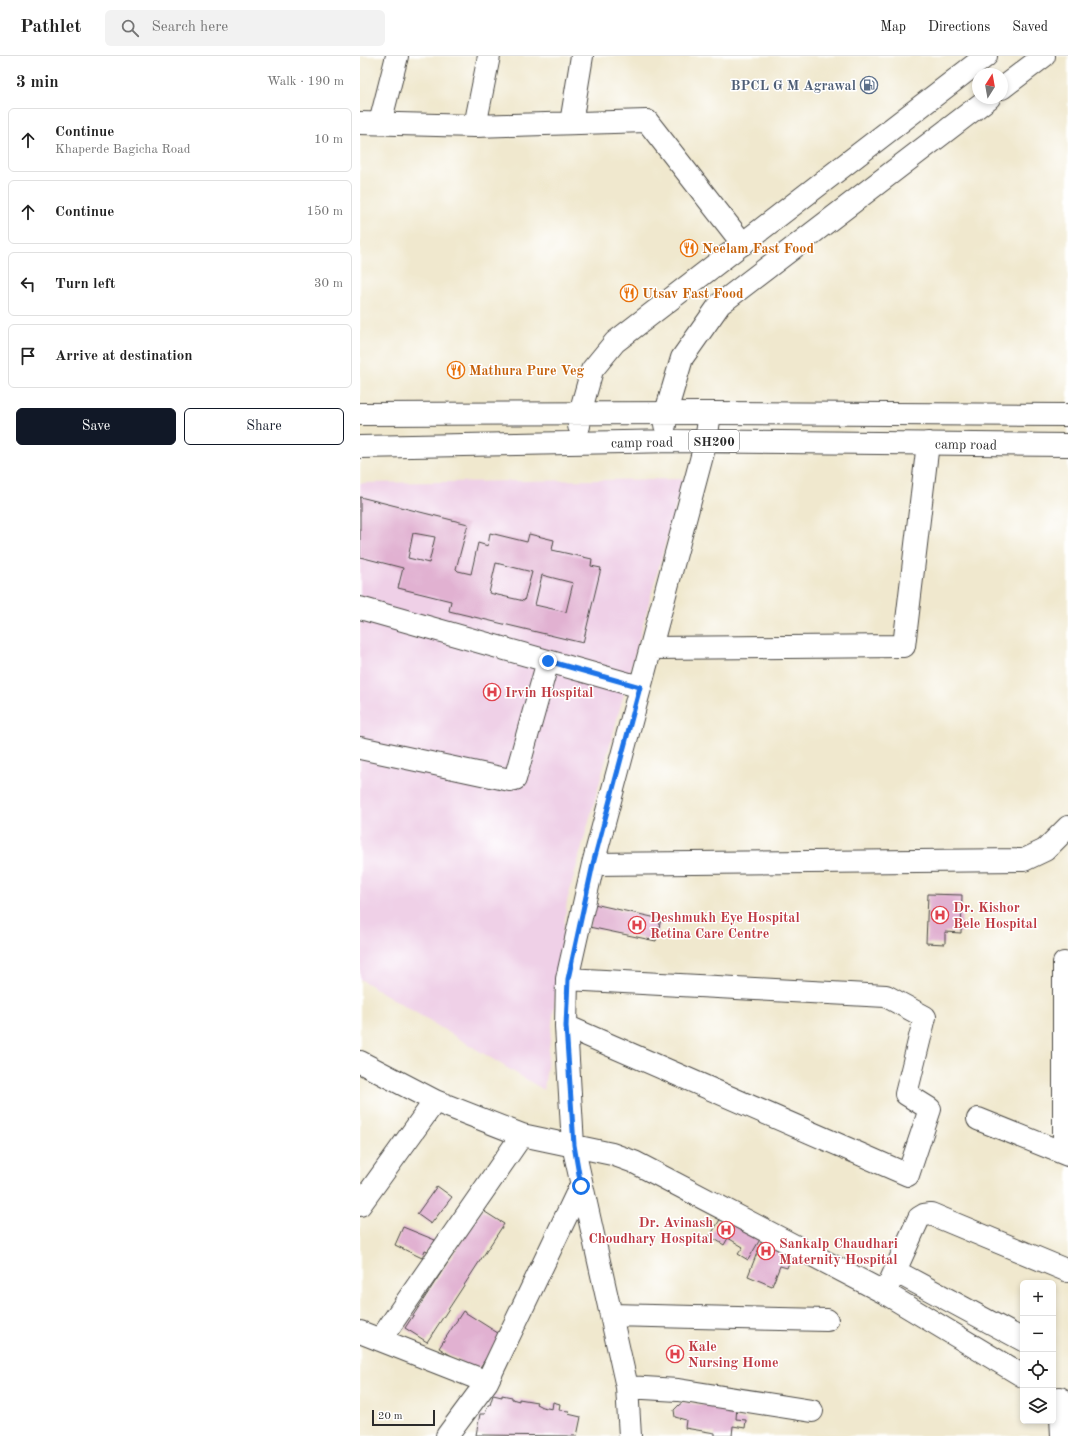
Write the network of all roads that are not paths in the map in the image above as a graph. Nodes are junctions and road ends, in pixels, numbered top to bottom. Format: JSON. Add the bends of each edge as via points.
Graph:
{"nodes":[{"id":1,"x":397,"y":56,"type":"edge"},
{"id":2,"x":489,"y":56,"type":"edge"},
{"id":3,"x":582,"y":56,"type":"edge"},
{"id":4,"x":986,"y":56,"type":"edge"},
{"id":5,"x":1044,"y":56,"type":"edge"},
{"id":6,"x":1008,"y":83,"type":"edge"},
{"id":7,"x":981,"y":104,"type":"edge"},
{"id":8,"x":370,"y":123,"type":"edge"},
{"id":9,"x":571,"y":123,"type":"junction"},
{"id":10,"x":475,"y":126,"type":"junction"},
{"id":11,"x":743,"y":244,"type":"junction"},
{"id":12,"x":666,"y":412,"type":"junction"},
{"id":13,"x":710,"y":412,"type":"junction"},
{"id":14,"x":580,"y":413,"type":"junction"},
{"id":15,"x":620,"y":413,"type":"junction"},
{"id":16,"x":815,"y":413,"type":"junction"},
{"id":17,"x":360,"y":414,"type":"edge"},
{"id":18,"x":1068,"y":415,"type":"edge"},
{"id":19,"x":664,"y":441,"type":"junction"},
{"id":20,"x":706,"y":441,"type":"junction"},
{"id":21,"x":619,"y":442,"type":"junction"},
{"id":22,"x":815,"y":442,"type":"junction"},
{"id":23,"x":579,"y":443,"type":"junction"},
{"id":24,"x":928,"y":443,"type":"junction"},
{"id":25,"x":1068,"y":445,"type":"edge"},
{"id":26,"x":360,"y":447,"type":"edge"},
{"id":27,"x":360,"y":608,"type":"edge"},
{"id":28,"x":651,"y":648,"type":"junction"},
{"id":29,"x":548,"y":661,"type":"junction"},
{"id":30,"x":640,"y":687,"type":"junction"},
{"id":31,"x":360,"y":748,"type":"edge"},
{"id":32,"x":1068,"y":827,"type":"edge"},
{"id":33,"x":593,"y":864,"type":"junction"},
{"id":34,"x":1064,"y":963,"type":"dead end"},
{"id":35,"x":568,"y":979,"type":"junction"},
{"id":36,"x":566,"y":1026,"type":"junction"},
{"id":37,"x":360,"y":1062,"type":"edge"},
{"id":38,"x":435,"y":1100,"type":"junction"},
{"id":39,"x":978,"y":1119,"type":"dead end"},
{"id":40,"x":522,"y":1135,"type":"junction"},
{"id":41,"x":574,"y":1145,"type":"junction"},
{"id":42,"x":1066,"y":1154,"type":"edge"},
{"id":43,"x":581,"y":1186,"type":"junction"},
{"id":44,"x":360,"y":1205,"type":"edge"},
{"id":45,"x":896,"y":1271,"type":"junction"},
{"id":46,"x":1068,"y":1271,"type":"edge"},
{"id":47,"x":885,"y":1294,"type":"junction"},
{"id":48,"x":611,"y":1315,"type":"junction"},
{"id":49,"x":827,"y":1320,"type":"dead end"},
{"id":50,"x":360,"y":1332,"type":"edge"},
{"id":51,"x":1020,"y":1338,"type":"edge"},
{"id":52,"x":380,"y":1340,"type":"junction"},
{"id":53,"x":1020,"y":1374,"type":"edge"},
{"id":54,"x":487,"y":1382,"type":"junction"},
{"id":55,"x":627,"y":1387,"type":"junction"},
{"id":56,"x":1060,"y":1398,"type":"edge"},
{"id":57,"x":812,"y":1411,"type":"dead end"},
{"id":58,"x":447,"y":1436,"type":"edge"},
{"id":59,"x":630,"y":1436,"type":"edge"},
{"id":60,"x":1062,"y":1436,"type":"edge"}],
"edges":[{"from":1,"to":8,"type":"street"},
{"from":2,"to":10,"type":"street"},
{"from":3,"to":9,"type":"street"},
{"from":4,"to":11,"type":"street"},
{"from":5,"to":6,"type":"street"},
{"from":7,"to":12,"type":"street","via":[[720,304],[682,358]]},
{"from":8,"to":10,"type":"street"},
{"from":9,"to":10,"type":"street"},
{"from":9,"to":11,"type":"street","via":[[647,122]]},
{"from":11,"to":14,"type":"street","via":[[614,342],[592,370]]},
{"from":12,"to":13,"type":"street","name":"camp road","number":"SH200"},
{"from":12,"to":15,"type":"street","name":"camp road","number":"SH200"},
{"from":12,"to":19,"type":"street"},
{"from":13,"to":16,"type":"street","name":"camp road","number":"SH200"},
{"from":13,"to":20,"type":"street"},
{"from":14,"to":15,"type":"street","name":"camp road","number":"SH200"},
{"from":14,"to":17,"type":"street","number":"SH200"},
{"from":14,"to":23,"type":"street"},
{"from":15,"to":21,"type":"street"},
{"from":16,"to":18,"type":"street","name":"camp road","number":"SH200"},
{"from":16,"to":22,"type":"street"},
{"from":19,"to":20,"type":"street","name":"camp road","number":"SH200"},
{"from":19,"to":21,"type":"street","name":"camp road","number":"SH200"},
{"from":20,"to":22,"type":"street","name":"camp road","number":"SH200"},
{"from":20,"to":28,"type":"street"},
{"from":21,"to":23,"type":"street","name":"camp road","number":"SH200"},
{"from":22,"to":24,"type":"street","name":"camp road","number":"SH200"},
{"from":23,"to":26,"type":"street","name":"camp road","number":"SH200"},
{"from":24,"to":25,"type":"street","name":"camp road","number":"SH200"},
{"from":24,"to":28,"type":"street","via":[[904,646]]},
{"from":27,"to":29,"type":"street"},
{"from":28,"to":30,"type":"street"},
{"from":29,"to":30,"type":"street"},
{"from":29,"to":31,"type":"street","via":[[515,779]]},
{"from":30,"to":33,"type":"street"},
{"from":32,"to":33,"type":"street","via":[[1046,850],[1024,860]]},
{"from":33,"to":35,"type":"street"},
{"from":34,"to":42,"type":"street"},
{"from":35,"to":36,"type":"street"},
{"from":35,"to":36,"type":"street","via":[[886,996],[926,1017],[906,1094],[930,1109],[908,1175]]},
{"from":36,"to":41,"type":"street"},
{"from":37,"to":38,"type":"street"},
{"from":38,"to":40,"type":"street"},
{"from":38,"to":44,"type":"street"},
{"from":39,"to":42,"type":"street"},
{"from":40,"to":41,"type":"street"},
{"from":40,"to":52,"type":"street"},
{"from":41,"to":43,"type":"street"},
{"from":41,"to":47,"type":"street","via":[[634,1162]]},
{"from":43,"to":48,"type":"street"},
{"from":43,"to":54,"type":"street"},
{"from":45,"to":46,"type":"street","via":[[919,1218],[931,1214]]},
{"from":45,"to":47,"type":"street"},
{"from":45,"to":51,"type":"street"},
{"from":47,"to":53,"type":"street"},
{"from":48,"to":49,"type":"street"},
{"from":48,"to":55,"type":"street"},
{"from":50,"to":52,"type":"street"},
{"from":52,"to":54,"type":"street"},
{"from":54,"to":58,"type":"street"},
{"from":55,"to":57,"type":"street","via":[[678,1390]]},
{"from":55,"to":59,"type":"street"},
{"from":56,"to":60,"type":"street"}]}
